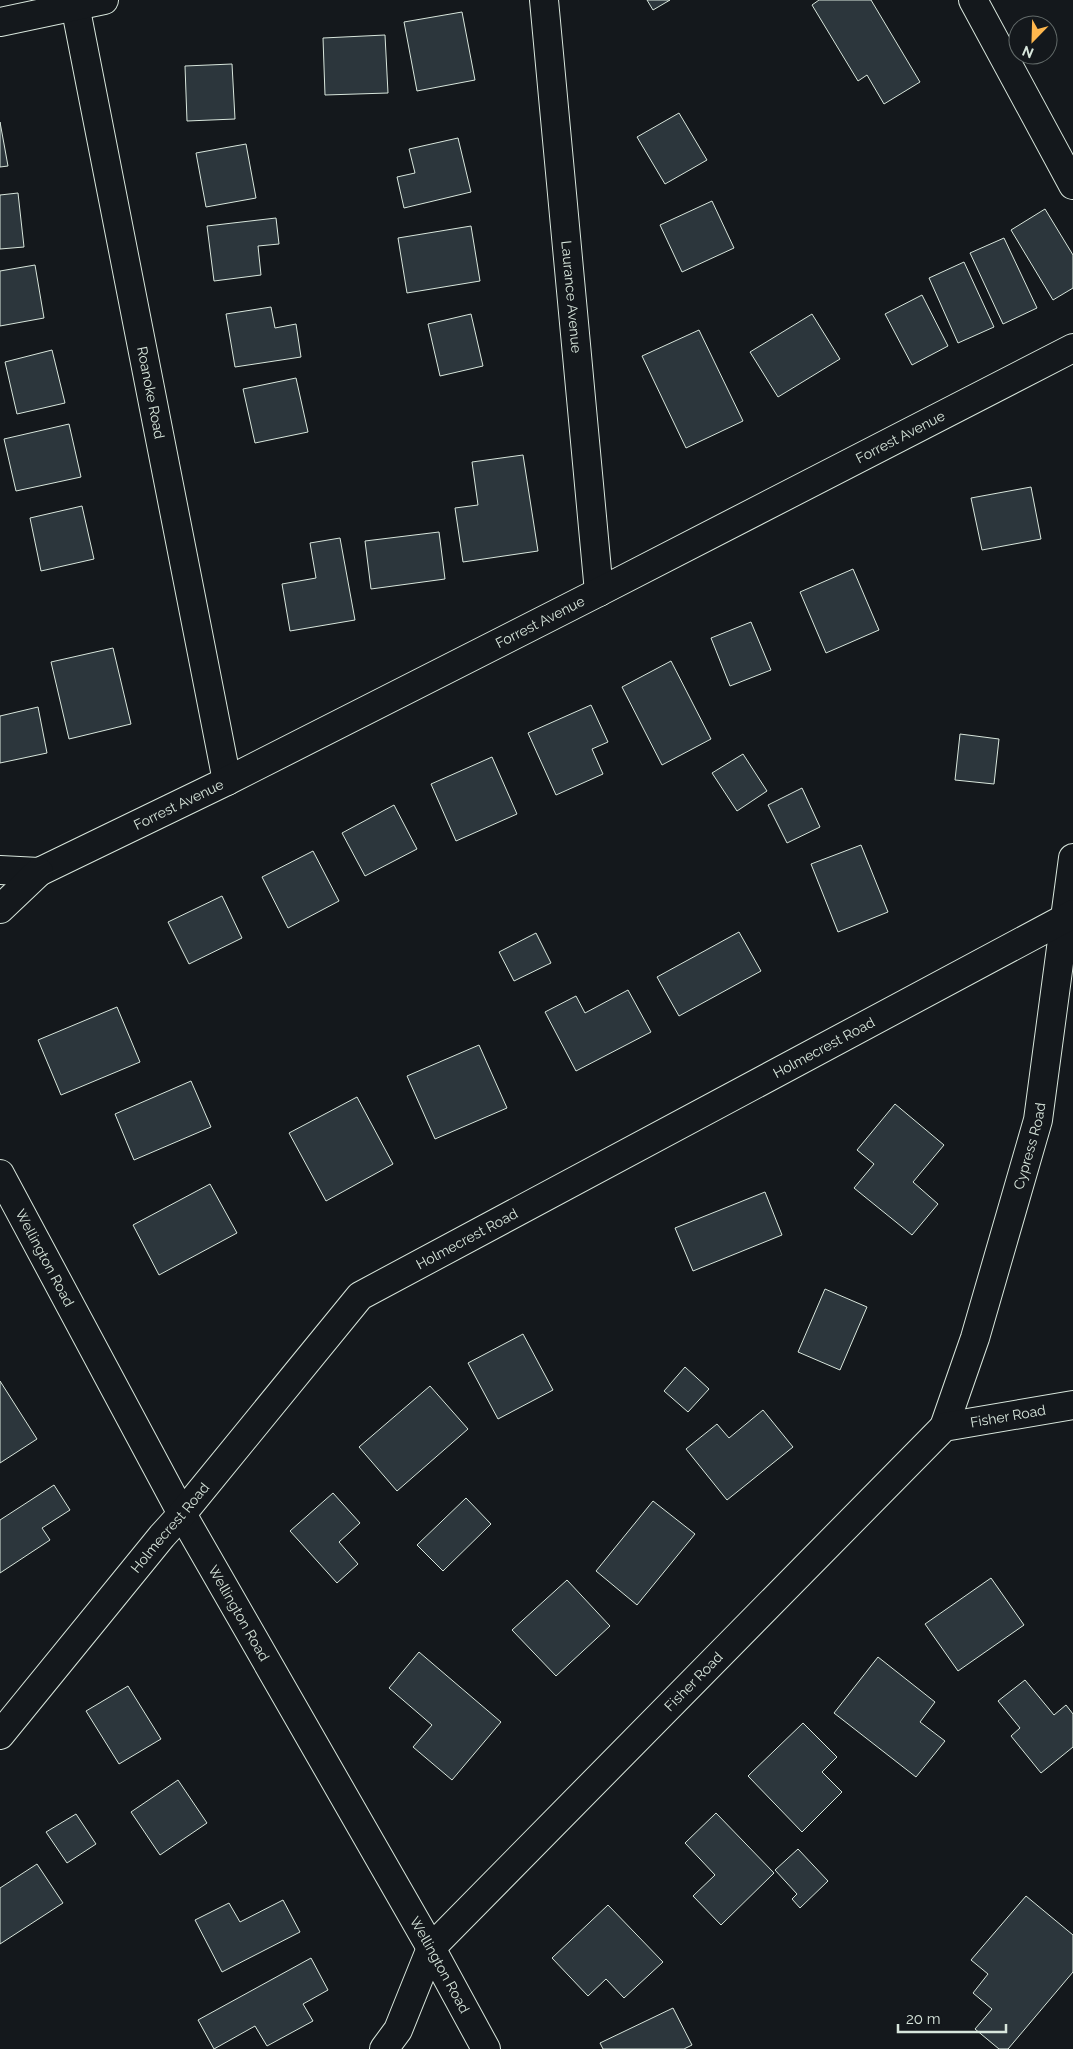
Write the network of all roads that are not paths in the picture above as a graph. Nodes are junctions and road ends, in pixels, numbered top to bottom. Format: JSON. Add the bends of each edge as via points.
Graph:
{"nodes":[{"id":1,"x":104,"y":0,"type":"edge"},
{"id":2,"x":544,"y":0,"type":"edge"},
{"id":3,"x":973,"y":0,"type":"edge"},
{"id":4,"x":75,"y":6,"type":"junction"},
{"id":5,"x":0,"y":22,"type":"edge"},
{"id":6,"x":1073,"y":185,"type":"edge"},
{"id":7,"x":1073,"y":348,"type":"edge"},
{"id":8,"x":599,"y":592,"type":"junction"},
{"id":9,"x":227,"y":781,"type":"junction"},
{"id":10,"x":1073,"y":858,"type":"edge"},
{"id":11,"x":0,"y":870,"type":"edge"},
{"id":12,"x":39,"y":872,"type":"junction"},
{"id":13,"x":0,"y":909,"type":"edge"},
{"id":14,"x":1069,"y":916,"type":"edge"},
{"id":15,"x":0,"y":1174,"type":"edge"},
{"id":16,"x":1073,"y":1405,"type":"edge"},
{"id":17,"x":944,"y":1427,"type":"junction"},
{"id":18,"x":182,"y":1514,"type":"junction"},
{"id":19,"x":0,"y":1735,"type":"edge"},
{"id":20,"x":431,"y":1948,"type":"junction"},
{"id":21,"x":384,"y":2049,"type":"edge"},
{"id":22,"x":486,"y":2049,"type":"edge"}],
"edges":[{"from":1,"to":4,"type":"street"},
{"from":2,"to":8,"type":"street","name":"Laurance Avenue"},
{"from":3,"to":6,"type":"street"},
{"from":4,"to":5,"type":"street"},
{"from":4,"to":9,"type":"street","name":"Roanoke Road"},
{"from":7,"to":8,"type":"street","name":"Forrest Avenue"},
{"from":8,"to":9,"type":"street","name":"Forrest Avenue"},
{"from":9,"to":12,"type":"street","name":"Forrest Avenue"},
{"from":10,"to":14,"type":"street","name":"Cypress Road"},
{"from":11,"to":12,"type":"street","name":"Forrest Avenue"},
{"from":12,"to":13,"type":"street"},
{"from":14,"to":17,"type":"street","name":"Cypress Road","via":[[1038,1120],[974,1338]]},
{"from":14,"to":18,"type":"street","name":"Holmecrest Road","via":[[360,1296]]},
{"from":15,"to":18,"type":"street","name":"Wellington Road"},
{"from":16,"to":17,"type":"street","name":"Fisher Road"},
{"from":17,"to":20,"type":"street","name":"Fisher Road"},
{"from":18,"to":19,"type":"street","name":"Holmecrest Road"},
{"from":18,"to":20,"type":"street","name":"Wellington Road"},
{"from":20,"to":21,"type":"street","name":"Fisher Road","via":[[398,2030]]},
{"from":20,"to":22,"type":"street","name":"Wellington Road"}]}
